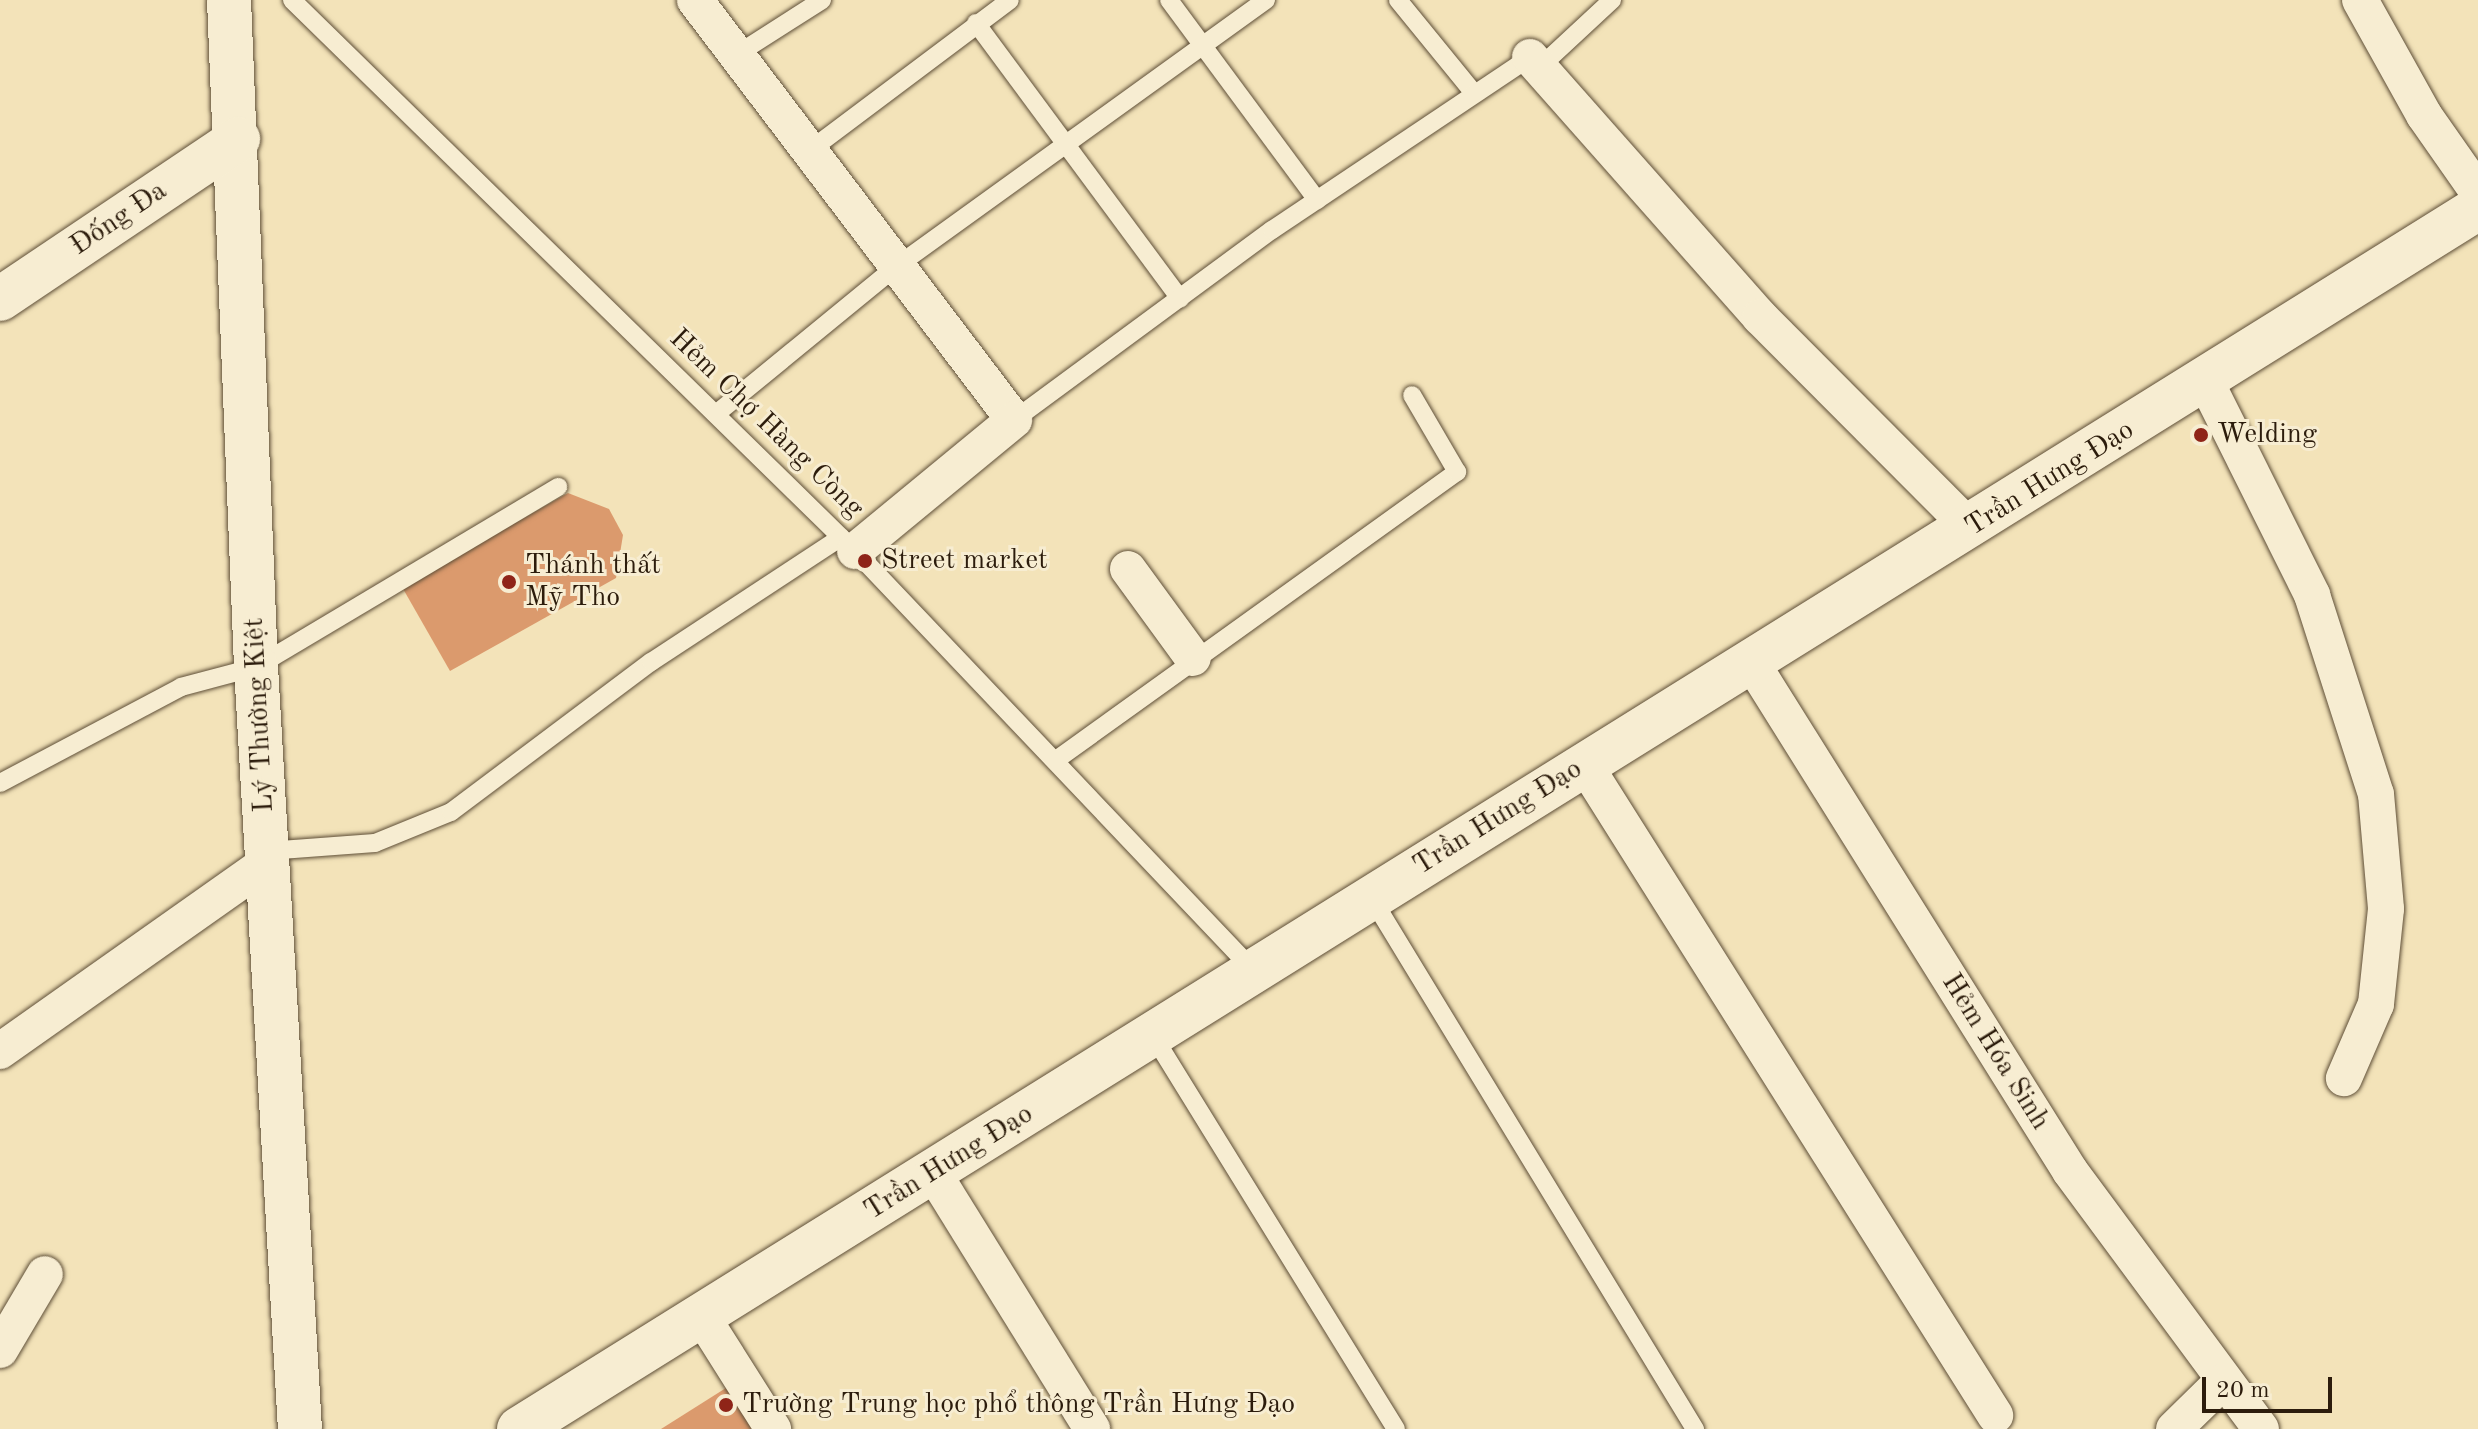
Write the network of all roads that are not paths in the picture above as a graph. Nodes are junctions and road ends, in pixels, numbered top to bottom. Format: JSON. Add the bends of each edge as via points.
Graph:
{"nodes":[{"id":1,"x":229,"y":0,"type":"edge"},
{"id":2,"x":292,"y":0,"type":"edge"},
{"id":3,"x":695,"y":0,"type":"edge"},
{"id":4,"x":822,"y":0,"type":"edge"},
{"id":5,"x":1010,"y":0,"type":"edge"},
{"id":6,"x":1169,"y":0,"type":"edge"},
{"id":7,"x":1266,"y":0,"type":"edge"},
{"id":8,"x":1398,"y":0,"type":"edge"},
{"id":9,"x":2360,"y":0,"type":"edge"},
{"id":10,"x":1610,"y":1,"type":"edge"},
{"id":11,"x":976,"y":23,"type":"junction"},
{"id":12,"x":1203,"y":45,"type":"junction"},
{"id":13,"x":736,"y":55,"type":"junction"},
{"id":14,"x":1536,"y":62,"type":"junction"},
{"id":15,"x":1473,"y":92,"type":"junction"},
{"id":16,"x":238,"y":139,"type":"junction"},
{"id":17,"x":1063,"y":142,"type":"junction"},
{"id":18,"x":809,"y":151,"type":"junction"},
{"id":19,"x":2478,"y":192,"type":"edge"},
{"id":20,"x":1317,"y":200,"type":"junction"},
{"id":21,"x":2478,"y":208,"type":"edge"},
{"id":22,"x":897,"y":266,"type":"junction"},
{"id":23,"x":0,"y":299,"type":"edge"},
{"id":24,"x":1180,"y":299,"type":"junction"},
{"id":25,"x":2206,"y":382,"type":"junction"},
{"id":26,"x":1412,"y":395,"type":"dead end"},
{"id":27,"x":716,"y":414,"type":"junction"},
{"id":28,"x":1014,"y":420,"type":"junction"},
{"id":29,"x":558,"y":487,"type":"dead end"},
{"id":30,"x":1970,"y":528,"type":"junction"},
{"id":31,"x":848,"y":544,"type":"junction"},
{"id":32,"x":1128,"y":569,"type":"dead end"},
{"id":33,"x":1193,"y":658,"type":"junction"},
{"id":34,"x":1750,"y":660,"type":"junction"},
{"id":35,"x":256,"y":667,"type":"junction"},
{"id":36,"x":1056,"y":760,"type":"junction"},
{"id":37,"x":1585,"y":765,"type":"junction"},
{"id":38,"x":0,"y":783,"type":"edge"},
{"id":39,"x":268,"y":856,"type":"junction"},
{"id":40,"x":1371,"y":897,"type":"junction"},
{"id":41,"x":1253,"y":970,"type":"junction"},
{"id":42,"x":1152,"y":1034,"type":"junction"},
{"id":43,"x":0,"y":1051,"type":"edge"},
{"id":44,"x":2344,"y":1078,"type":"dead end"},
{"id":45,"x":934,"y":1174,"type":"junction"},
{"id":46,"x":45,"y":1274,"type":"dead end"},
{"id":47,"x":701,"y":1315,"type":"junction"},
{"id":48,"x":0,"y":1350,"type":"edge"},
{"id":49,"x":2222,"y":1382,"type":"junction"},
{"id":50,"x":1995,"y":1415,"type":"dead end"},
{"id":51,"x":300,"y":1429,"type":"edge"},
{"id":52,"x":519,"y":1429,"type":"edge"},
{"id":53,"x":773,"y":1429,"type":"edge"},
{"id":54,"x":1092,"y":1429,"type":"edge"},
{"id":55,"x":1396,"y":1429,"type":"edge"},
{"id":56,"x":1695,"y":1429,"type":"edge"},
{"id":57,"x":2174,"y":1429,"type":"edge"},
{"id":58,"x":2261,"y":1429,"type":"edge"}],
"edges":[{"from":1,"to":16,"type":"street","name":"Lý Thường Kiệt"},
{"from":2,"to":27,"type":"lane","name":"Hẻm Chợ Hàng Còng"},
{"from":3,"to":13,"type":"street"},
{"from":4,"to":13,"type":"lane"},
{"from":5,"to":11,"type":"lane"},
{"from":6,"to":12,"type":"lane"},
{"from":7,"to":12,"type":"lane"},
{"from":8,"to":15,"type":"lane"},
{"from":9,"to":19,"type":"street","via":[[2424,115]]},
{"from":10,"to":14,"type":"lane"},
{"from":11,"to":17,"type":"lane"},
{"from":11,"to":18,"type":"lane"},
{"from":12,"to":17,"type":"lane"},
{"from":12,"to":20,"type":"lane"},
{"from":13,"to":18,"type":"street"},
{"from":14,"to":15,"type":"lane"},
{"from":14,"to":30,"type":"street","via":[[1760,317]]},
{"from":15,"to":20,"type":"lane"},
{"from":16,"to":23,"type":"street","name":"Đống Đa"},
{"from":16,"to":35,"type":"street","name":"Lý Thường Kiệt"},
{"from":17,"to":22,"type":"lane"},
{"from":17,"to":24,"type":"lane"},
{"from":18,"to":22,"type":"street"},
{"from":20,"to":24,"type":"lane"},
{"from":21,"to":25,"type":"street","name":"Trần Hưng Đạo"},
{"from":22,"to":27,"type":"lane"},
{"from":22,"to":28,"type":"street"},
{"from":24,"to":28,"type":"lane"},
{"from":25,"to":30,"type":"street","name":"Trần Hưng Đạo"},
{"from":25,"to":44,"type":"street","via":[[2312,595],[2376,794],[2386,909],[2376,1004]]},
{"from":26,"to":33,"type":"lane","via":[[1457,472]]},
{"from":27,"to":31,"type":"lane","name":"Hẻm Chợ Hàng Còng"},
{"from":28,"to":31,"type":"street"},
{"from":29,"to":35,"type":"lane"},
{"from":30,"to":34,"type":"street","name":"Trần Hưng Đạo"},
{"from":31,"to":36,"type":"lane","name":"Hẻm Chợ Hàng Còng"},
{"from":31,"to":39,"type":"lane","via":[[651,662],[451,812],[375,843]]},
{"from":32,"to":33,"type":"street"},
{"from":33,"to":36,"type":"lane"},
{"from":34,"to":37,"type":"street","name":"Trần Hưng Đạo"},
{"from":34,"to":49,"type":"street","name":"Hẻm Hóa Sinh","via":[[2070,1171]]},
{"from":35,"to":38,"type":"lane","via":[[181,687]]},
{"from":35,"to":39,"type":"street","name":"Lý Thường Kiệt"},
{"from":36,"to":41,"type":"lane","name":"Hẻm Chợ Hàng Còng"},
{"from":37,"to":40,"type":"street","name":"Trần Hưng Đạo"},
{"from":37,"to":50,"type":"street"},
{"from":39,"to":43,"type":"street"},
{"from":39,"to":51,"type":"street","name":"Lý Thường Kiệt"},
{"from":40,"to":41,"type":"street","name":"Trần Hưng Đạo"},
{"from":40,"to":56,"type":"lane"},
{"from":41,"to":42,"type":"street","name":"Trần Hưng Đạo"},
{"from":42,"to":45,"type":"street","name":"Trần Hưng Đạo"},
{"from":42,"to":55,"type":"lane"},
{"from":45,"to":47,"type":"street","name":"Trần Hưng Đạo"},
{"from":45,"to":54,"type":"street"},
{"from":46,"to":48,"type":"street"},
{"from":47,"to":52,"type":"street","name":"Trần Hưng Đạo"},
{"from":47,"to":53,"type":"street"},
{"from":49,"to":57,"type":"street"},
{"from":49,"to":58,"type":"street","name":"Hẻm Hóa Sinh"}]}
